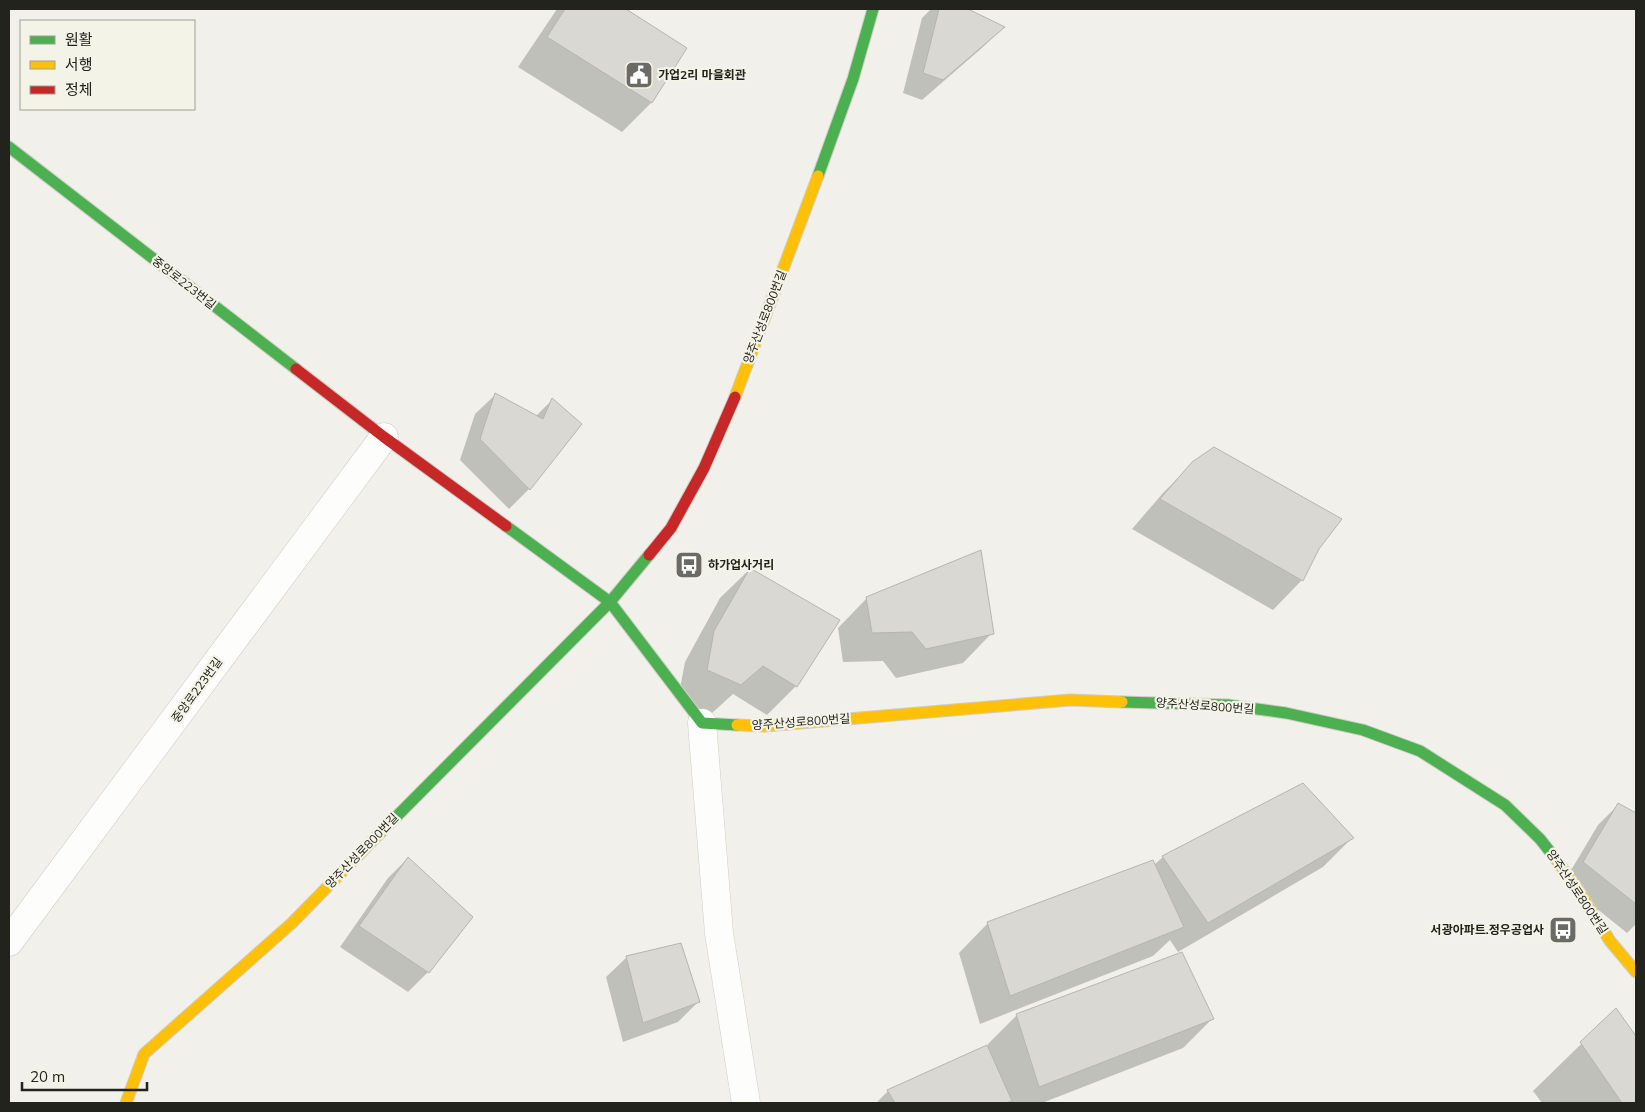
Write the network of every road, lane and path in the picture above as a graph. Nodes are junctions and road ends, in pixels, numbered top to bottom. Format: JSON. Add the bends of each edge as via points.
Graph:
{"nodes":[{"id":1,"x":873,"y":9,"type":"edge"},
{"id":2,"x":9,"y":148,"type":"edge"},
{"id":3,"x":384,"y":437,"type":"junction"},
{"id":4,"x":610,"y":602,"type":"junction"},
{"id":5,"x":702,"y":723,"type":"junction"},
{"id":6,"x":9,"y":942,"type":"edge"},
{"id":7,"x":1636,"y":972,"type":"edge"},
{"id":8,"x":126,"y":1103,"type":"edge"},
{"id":9,"x":746,"y":1103,"type":"edge"}],
"edges":[{"from":1,"to":4,"type":"street","name":"양주산성로800번길","via":[[853,79],[733,403],[704,468],[671,528]]},
{"from":2,"to":3,"type":"street","name":"중앙로223번길"},
{"from":3,"to":4,"type":"street","name":"중앙로223번길"},
{"from":3,"to":6,"type":"street","name":"중앙로223번길"},
{"from":4,"to":5,"type":"street"},
{"from":4,"to":8,"type":"street","name":"양주산성로800번길","via":[[292,923],[144,1054]]},
{"from":5,"to":7,"type":"street","name":"양주산성로800번길","via":[[765,726],[1070,700],[1228,705],[1363,730],[1420,752],[1505,805],[1540,839],[1578,888],[1610,941]]},
{"from":5,"to":9,"type":"street","via":[[718,934]]}]}
